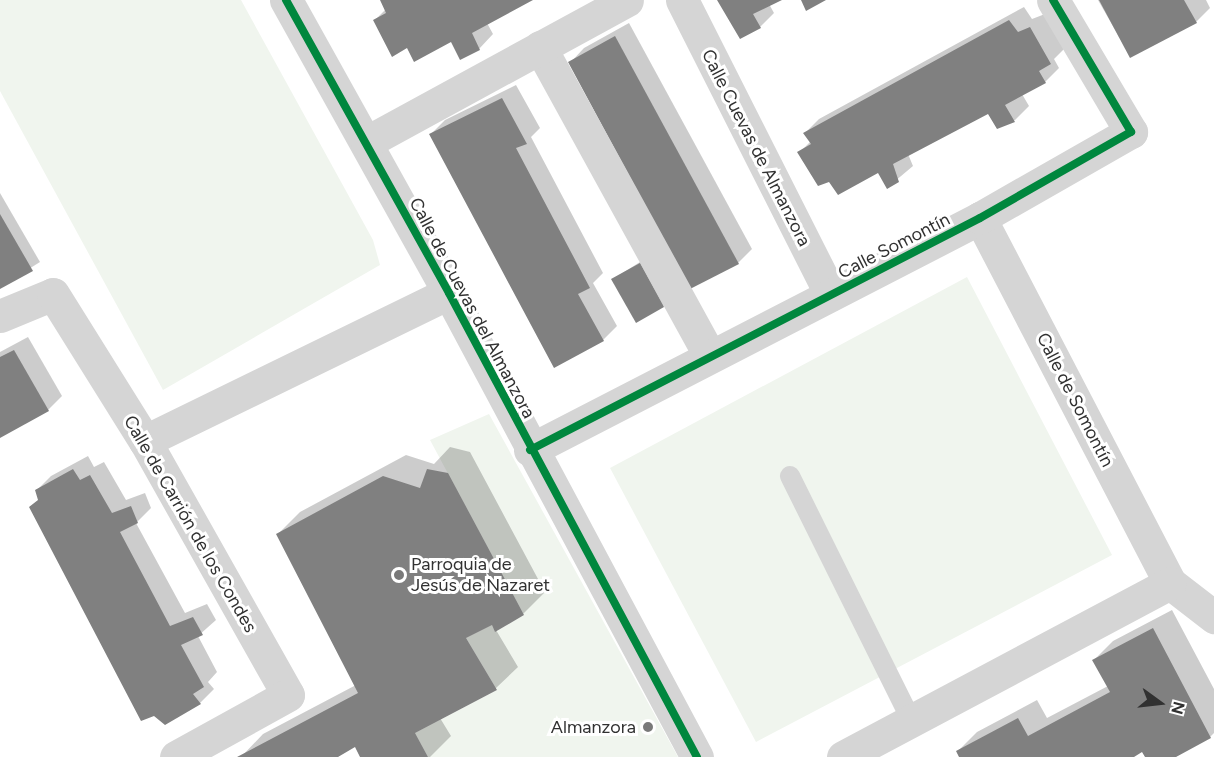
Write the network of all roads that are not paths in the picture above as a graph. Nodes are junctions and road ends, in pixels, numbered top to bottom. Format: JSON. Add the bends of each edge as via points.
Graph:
{"nodes":[{"id":1,"x":286,"y":0,"type":"edge"},
{"id":2,"x":627,"y":0,"type":"edge"},
{"id":3,"x":682,"y":0,"type":"edge"},
{"id":4,"x":1053,"y":0,"type":"edge"},
{"id":5,"x":540,"y":47,"type":"junction"},
{"id":6,"x":367,"y":142,"type":"junction"},
{"id":7,"x":980,"y":218,"type":"junction"},
{"id":8,"x":449,"y":293,"type":"junction"},
{"id":9,"x":831,"y":295,"type":"junction"},
{"id":10,"x":0,"y":316,"type":"edge"},
{"id":11,"x":710,"y":356,"type":"junction"},
{"id":12,"x":145,"y":441,"type":"junction"},
{"id":13,"x":530,"y":450,"type":"junction"},
{"id":14,"x":790,"y":476,"type":"dead end"},
{"id":15,"x":1170,"y":583,"type":"junction"},
{"id":16,"x":1214,"y":617,"type":"edge"},
{"id":17,"x":911,"y":720,"type":"junction"},
{"id":18,"x":176,"y":757,"type":"edge"},
{"id":19,"x":697,"y":757,"type":"edge"},
{"id":20,"x":843,"y":757,"type":"edge"}],
"edges":[{"from":1,"to":6,"type":"street","name":"Calle de Cuevas del Almanzora"},
{"from":2,"to":5,"type":"street"},
{"from":3,"to":9,"type":"street","name":"Calle Cuevas de Almanzora"},
{"from":4,"to":7,"type":"street","name":"Calle Somontín","via":[[1131,132]]},
{"from":5,"to":6,"type":"street"},
{"from":5,"to":11,"type":"street"},
{"from":6,"to":8,"type":"street","name":"Calle de Cuevas del Almanzora"},
{"from":7,"to":9,"type":"street","name":"Calle Somontín"},
{"from":7,"to":15,"type":"street","name":"Calle de Somontín"},
{"from":8,"to":12,"type":"street"},
{"from":8,"to":13,"type":"street","name":"Calle de Cuevas del Almanzora"},
{"from":9,"to":11,"type":"street","name":"Calle Somontín"},
{"from":10,"to":12,"type":"street","name":"Calle de Carrión de los Condes","via":[[53,294]]},
{"from":11,"to":13,"type":"street","name":"Calle Somontín"},
{"from":12,"to":18,"type":"street","name":"Calle de Carrión de los Condes","via":[[288,695]]},
{"from":13,"to":19,"type":"street","name":"Calle de Cuevas del Almanzora"},
{"from":14,"to":17,"type":"lane"},
{"from":15,"to":16,"type":"street","name":"Calle de Somontín"},
{"from":15,"to":17,"type":"street"},
{"from":17,"to":20,"type":"street"}]}
